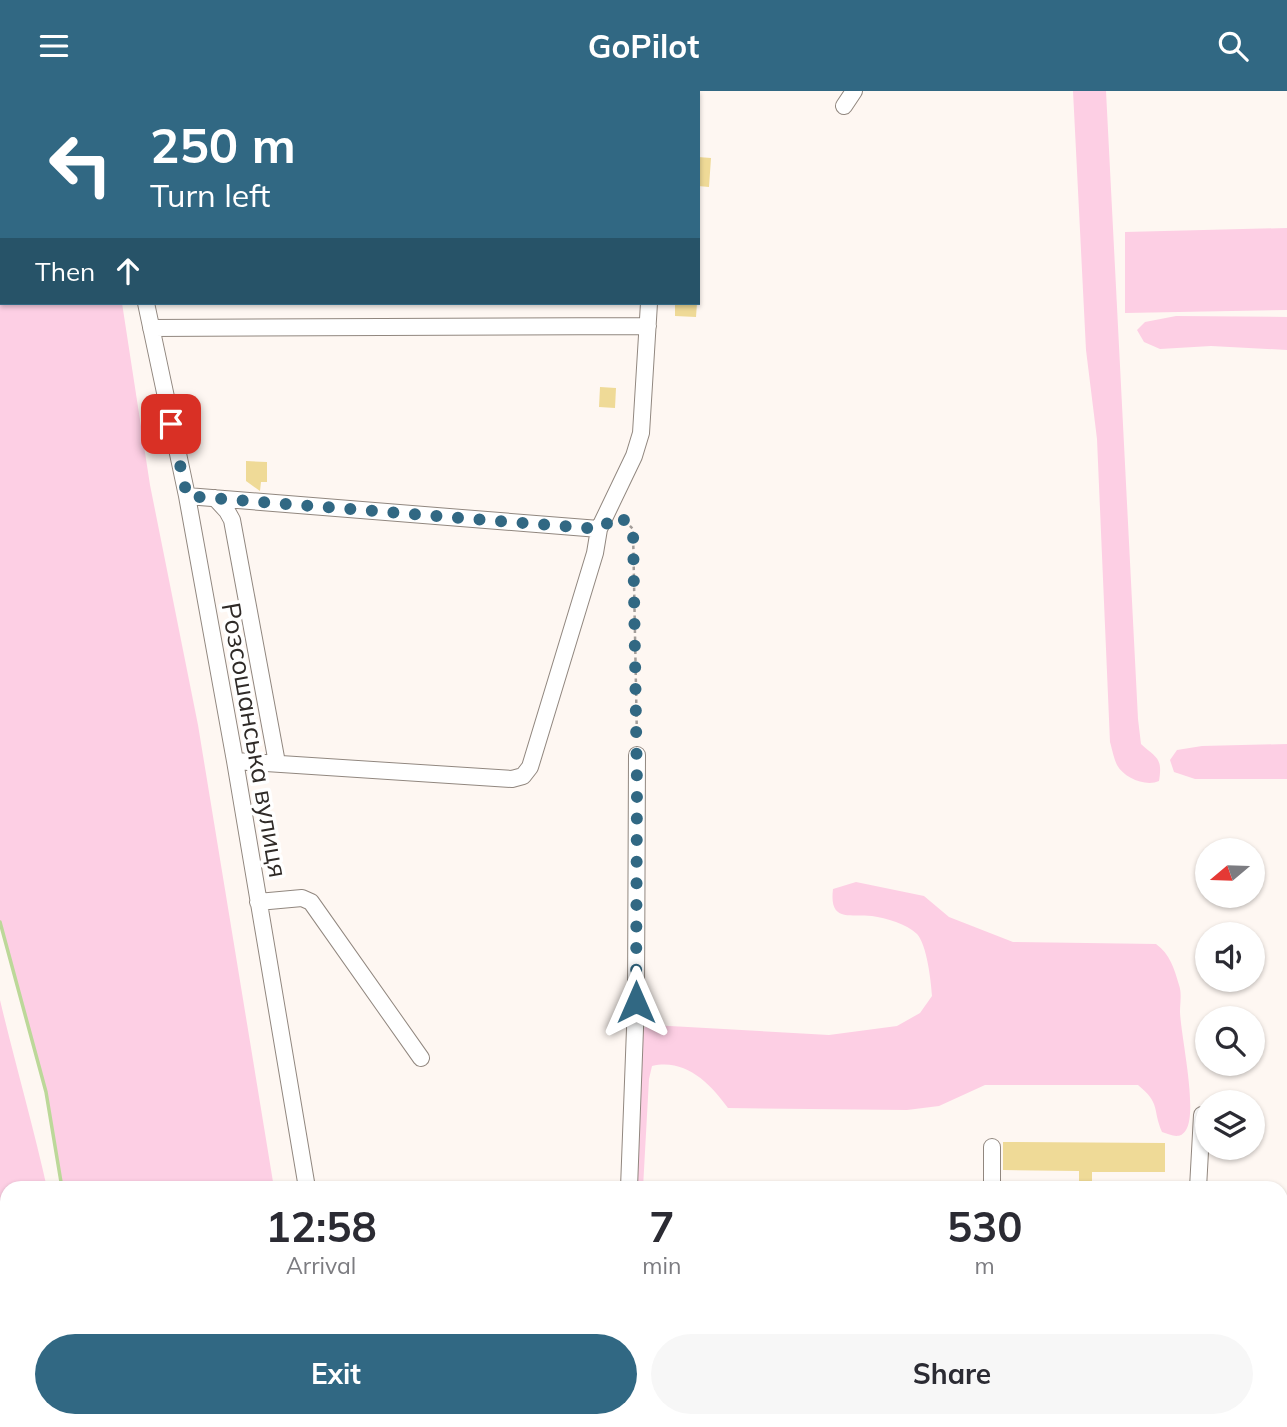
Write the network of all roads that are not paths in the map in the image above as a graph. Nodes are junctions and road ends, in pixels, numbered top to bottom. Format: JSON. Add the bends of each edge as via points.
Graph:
{"nodes":[{"id":1,"x":854,"y":91,"type":"edge"},
{"id":2,"x":844,"y":106,"type":"dead end"},
{"id":3,"x":146,"y":305,"type":"edge"},
{"id":4,"x":649,"y":305,"type":"edge"},
{"id":5,"x":648,"y":326,"type":"junction"},
{"id":6,"x":151,"y":328,"type":"junction"},
{"id":7,"x":187,"y":496,"type":"junction"},
{"id":8,"x":215,"y":498,"type":"junction"},
{"id":9,"x":599,"y":529,"type":"junction"},
{"id":10,"x":637,"y":755,"type":"road end"},
{"id":11,"x":234,"y":761,"type":"junction"},
{"id":12,"x":277,"y":763,"type":"junction"},
{"id":13,"x":258,"y":902,"type":"junction"},
{"id":14,"x":421,"y":1058,"type":"dead end"},
{"id":15,"x":992,"y":1147,"type":"dead end"},
{"id":16,"x":1200,"y":1160,"type":"edge"},
{"id":17,"x":306,"y":1181,"type":"edge"},
{"id":18,"x":629,"y":1181,"type":"edge"},
{"id":19,"x":992,"y":1181,"type":"edge"},
{"id":20,"x":1198,"y":1181,"type":"edge"}],
"edges":[{"from":1,"to":2,"type":"street"},
{"from":3,"to":6,"type":"street","name":"Розсошанська вулиця"},
{"from":4,"to":5,"type":"street"},
{"from":5,"to":6,"type":"street"},
{"from":5,"to":9,"type":"street","via":[[641,433]]},
{"from":6,"to":7,"type":"street","name":"Розсошанська вулиця"},
{"from":7,"to":8,"type":"street"},
{"from":7,"to":11,"type":"street","name":"Розсошанська вулиця"},
{"from":8,"to":9,"type":"street"},
{"from":8,"to":12,"type":"street","via":[[232,520]]},
{"from":9,"to":12,"type":"street","via":[[530,767],[523,776],[512,779]]},
{"from":10,"to":18,"type":"street"},
{"from":11,"to":12,"type":"street"},
{"from":11,"to":13,"type":"street","name":"Розсошанська вулиця"},
{"from":13,"to":14,"type":"street","via":[[302,898],[311,902]]},
{"from":13,"to":17,"type":"street","name":"Розсошанська вулиця"},
{"from":15,"to":19,"type":"street"},
{"from":16,"to":20,"type":"street"}]}
